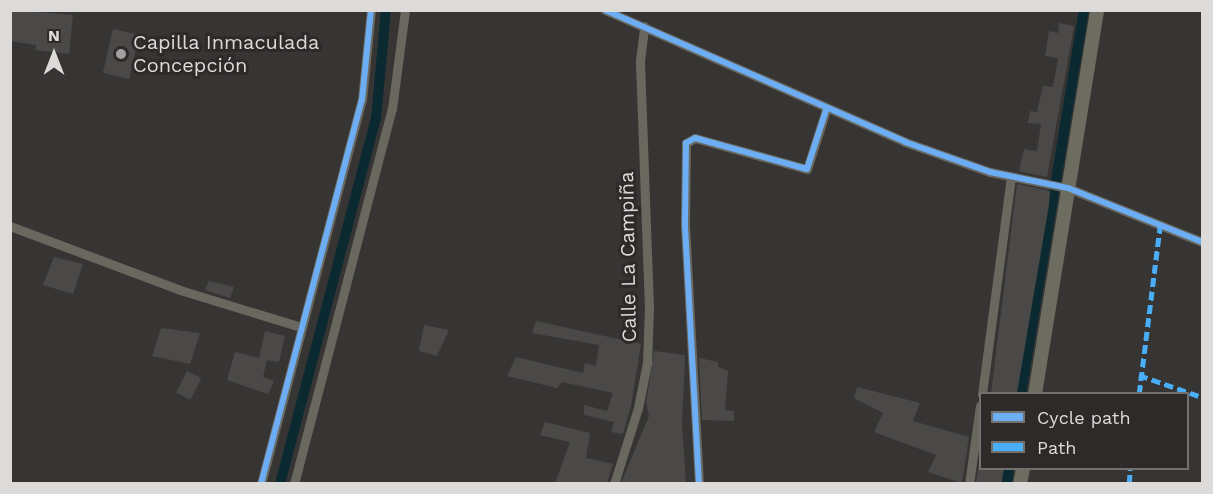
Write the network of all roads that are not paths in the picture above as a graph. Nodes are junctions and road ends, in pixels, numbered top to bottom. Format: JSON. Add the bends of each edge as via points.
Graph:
{"nodes":[{"id":1,"x":371,"y":10,"type":"edge"},
{"id":2,"x":405,"y":10,"type":"edge"},
{"id":3,"x":605,"y":10,"type":"edge"},
{"id":4,"x":1097,"y":10,"type":"edge"},
{"id":5,"x":644,"y":26,"type":"junction"},
{"id":6,"x":826,"y":110,"type":"junction"},
{"id":7,"x":1011,"y":178,"type":"junction"},
{"id":8,"x":1061,"y":186,"type":"junction"},
{"id":9,"x":10,"y":226,"type":"edge"},
{"id":10,"x":1203,"y":242,"type":"edge"},
{"id":11,"x":301,"y":327,"type":"junction"},
{"id":12,"x":982,"y":392,"type":"edge"},
{"id":13,"x":1035,"y":392,"type":"edge"},
{"id":14,"x":979,"y":419,"type":"edge"},
{"id":15,"x":261,"y":483,"type":"edge"},
{"id":16,"x":294,"y":483,"type":"edge"},
{"id":17,"x":614,"y":483,"type":"edge"},
{"id":18,"x":699,"y":483,"type":"edge"},
{"id":19,"x":969,"y":483,"type":"edge"}],
"edges":[{"from":1,"to":11,"type":"street","via":[[362,100]]},
{"from":2,"to":16,"type":"street","via":[[392,109]]},
{"from":3,"to":5,"type":"street"},
{"from":4,"to":8,"type":"main road"},
{"from":5,"to":6,"type":"street"},
{"from":5,"to":17,"type":"street","name":"Calle La Campiña","via":[[640,61],[649,286],[647,363],[638,408]]},
{"from":6,"to":7,"type":"street"},
{"from":6,"to":18,"type":"street","via":[[807,170],[695,138],[686,143],[685,223]]},
{"from":7,"to":8,"type":"street"},
{"from":7,"to":12,"type":"street"},
{"from":8,"to":10,"type":"street"},
{"from":8,"to":13,"type":"main road"},
{"from":9,"to":11,"type":"street","via":[[180,290]]},
{"from":11,"to":15,"type":"street"},
{"from":14,"to":19,"type":"street"}]}
